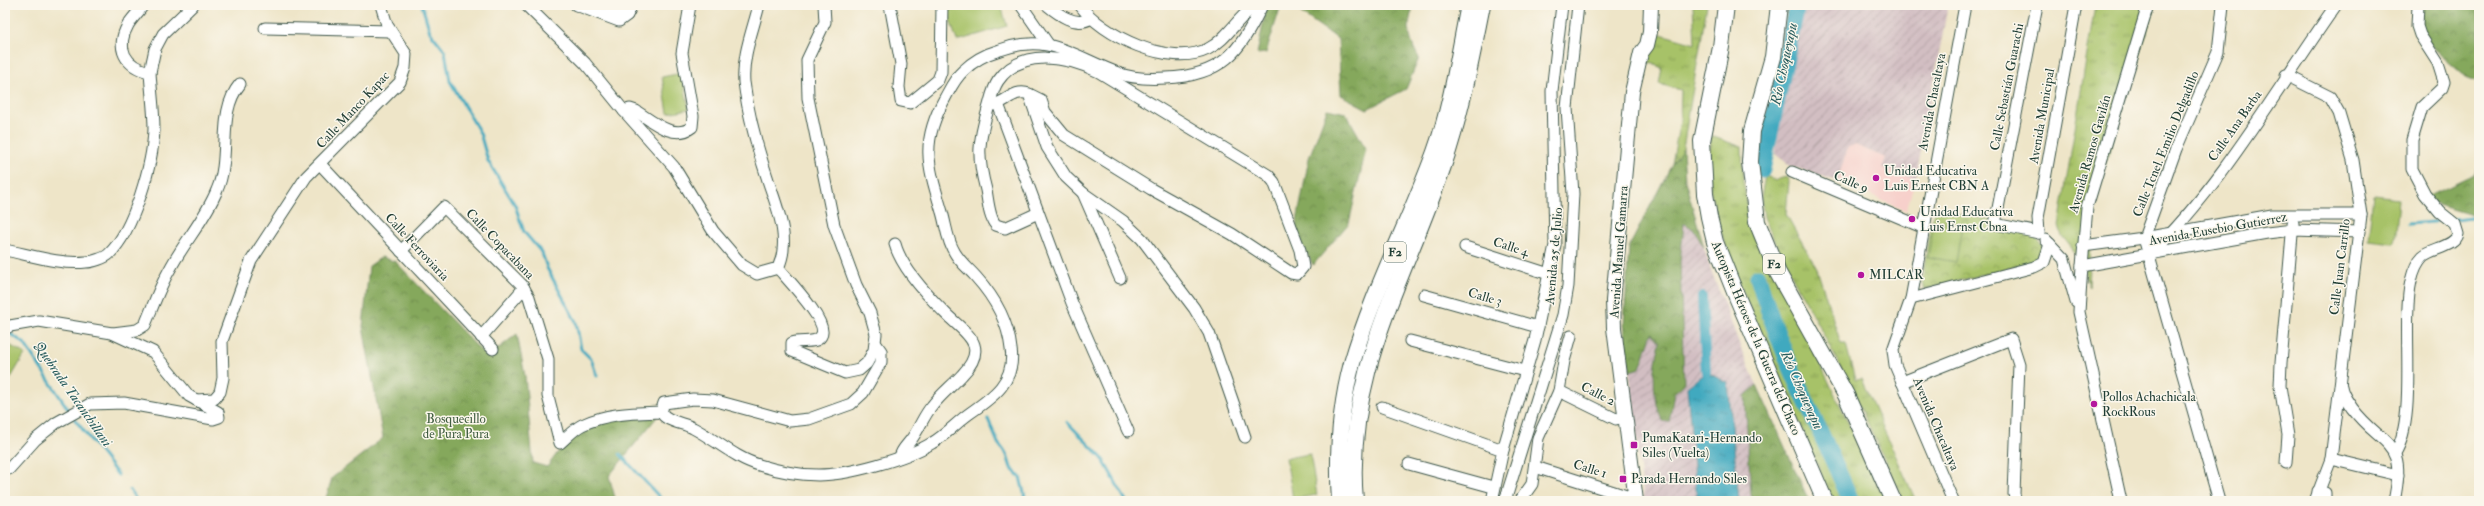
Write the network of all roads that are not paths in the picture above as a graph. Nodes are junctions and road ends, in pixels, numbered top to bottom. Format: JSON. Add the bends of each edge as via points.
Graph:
{"nodes":[{"id":1,"x":143,"y":5,"type":"edge"},
{"id":2,"x":193,"y":5,"type":"edge"},
{"id":3,"x":381,"y":5,"type":"edge"},
{"id":4,"x":526,"y":5,"type":"edge"},
{"id":5,"x":576,"y":5,"type":"edge"},
{"id":6,"x":606,"y":5,"type":"edge"},
{"id":7,"x":690,"y":5,"type":"edge"},
{"id":8,"x":759,"y":5,"type":"edge"},
{"id":9,"x":824,"y":5,"type":"edge"},
{"id":10,"x":890,"y":5,"type":"edge"},
{"id":11,"x":942,"y":5,"type":"edge"},
{"id":12,"x":1021,"y":5,"type":"edge"},
{"id":13,"x":1047,"y":5,"type":"edge"},
{"id":14,"x":1080,"y":5,"type":"edge"},
{"id":15,"x":1469,"y":5,"type":"edge"},
{"id":16,"x":1482,"y":5,"type":"edge"},
{"id":17,"x":1562,"y":5,"type":"edge"},
{"id":18,"x":1578,"y":5,"type":"edge"},
{"id":19,"x":1652,"y":5,"type":"edge"},
{"id":20,"x":1726,"y":5,"type":"edge"},
{"id":21,"x":1779,"y":5,"type":"edge"},
{"id":22,"x":1965,"y":5,"type":"edge"},
{"id":23,"x":2038,"y":5,"type":"edge"},
{"id":24,"x":2076,"y":5,"type":"edge"},
{"id":25,"x":2148,"y":5,"type":"edge"},
{"id":26,"x":2223,"y":5,"type":"edge"},
{"id":27,"x":2336,"y":5,"type":"edge"},
{"id":28,"x":2418,"y":5,"type":"edge"},
{"id":29,"x":1261,"y":7,"type":"edge"},
{"id":30,"x":629,"y":10,"type":"edge"},
{"id":31,"x":1091,"y":18,"type":"junction"},
{"id":32,"x":265,"y":28,"type":"dead end"},
{"id":33,"x":390,"y":31,"type":"junction"},
{"id":34,"x":1048,"y":44,"type":"junction"},
{"id":35,"x":150,"y":72,"type":"junction"},
{"id":36,"x":941,"y":72,"type":"junction"},
{"id":37,"x":2286,"y":75,"type":"junction"},
{"id":38,"x":958,"y":76,"type":"junction"},
{"id":39,"x":240,"y":84,"type":"dead end"},
{"id":40,"x":1029,"y":94,"type":"junction"},
{"id":41,"x":994,"y":105,"type":"junction"},
{"id":42,"x":624,"y":111,"type":"junction"},
{"id":43,"x":320,"y":164,"type":"junction"},
{"id":44,"x":1792,"y":172,"type":"dead end"},
{"id":45,"x":1083,"y":193,"type":"junction"},
{"id":46,"x":1038,"y":213,"type":"junction"},
{"id":47,"x":2293,"y":214,"type":"junction"},
{"id":48,"x":2361,"y":215,"type":"junction"},
{"id":49,"x":1922,"y":227,"type":"junction"},
{"id":50,"x":2293,"y":230,"type":"junction"},
{"id":51,"x":2360,"y":232,"type":"junction"},
{"id":52,"x":2039,"y":233,"type":"junction"},
{"id":53,"x":2173,"y":233,"type":"junction"},
{"id":54,"x":2144,"y":238,"type":"junction"},
{"id":55,"x":895,"y":244,"type":"dead end"},
{"id":56,"x":2050,"y":244,"type":"junction"},
{"id":57,"x":1465,"y":246,"type":"dead end"},
{"id":58,"x":2083,"y":246,"type":"junction"},
{"id":59,"x":5,"y":250,"type":"edge"},
{"id":60,"x":402,"y":251,"type":"junction"},
{"id":61,"x":2150,"y":255,"type":"junction"},
{"id":62,"x":2082,"y":266,"type":"junction"},
{"id":63,"x":778,"y":268,"type":"junction"},
{"id":64,"x":1549,"y":274,"type":"junction"},
{"id":65,"x":1120,"y":278,"type":"dead end"},
{"id":66,"x":524,"y":288,"type":"junction"},
{"id":67,"x":1424,"y":295,"type":"dead end"},
{"id":68,"x":1911,"y":299,"type":"junction"},
{"id":69,"x":2079,"y":312,"type":"junction"},
{"id":70,"x":1538,"y":327,"type":"junction"},
{"id":71,"x":5,"y":329,"type":"edge"},
{"id":72,"x":112,"y":333,"type":"junction"},
{"id":73,"x":1571,"y":336,"type":"dead end"},
{"id":74,"x":481,"y":337,"type":"junction"},
{"id":75,"x":1410,"y":341,"type":"dead end"},
{"id":76,"x":876,"y":344,"type":"junction"},
{"id":77,"x":493,"y":350,"type":"dead end"},
{"id":78,"x":1525,"y":371,"type":"junction"},
{"id":79,"x":1902,"y":382,"type":"junction"},
{"id":80,"x":2340,"y":382,"type":"junction"},
{"id":81,"x":1560,"y":391,"type":"junction"},
{"id":82,"x":195,"y":400,"type":"junction"},
{"id":83,"x":1382,"y":408,"type":"dead end"},
{"id":84,"x":661,"y":412,"type":"junction"},
{"id":85,"x":1625,"y":417,"type":"junction"},
{"id":86,"x":1128,"y":431,"type":"dead end"},
{"id":87,"x":1245,"y":437,"type":"dead end"},
{"id":88,"x":1503,"y":450,"type":"junction"},
{"id":89,"x":2395,"y":453,"type":"junction"},
{"id":90,"x":900,"y":457,"type":"junction"},
{"id":91,"x":2330,"y":460,"type":"junction"},
{"id":92,"x":2286,"y":463,"type":"dead end"},
{"id":93,"x":1409,"y":464,"type":"dead end"},
{"id":94,"x":1535,"y":467,"type":"junction"},
{"id":95,"x":9,"y":469,"type":"dead end"},
{"id":96,"x":2398,"y":475,"type":"junction"},
{"id":97,"x":1493,"y":487,"type":"junction"},
{"id":98,"x":2317,"y":496,"type":"edge"},
{"id":99,"x":1636,"y":500,"type":"edge"},
{"id":100,"x":1340,"y":501,"type":"edge"},
{"id":101,"x":1355,"y":501,"type":"edge"},
{"id":102,"x":1492,"y":501,"type":"edge"},
{"id":103,"x":1505,"y":501,"type":"edge"},
{"id":104,"x":1520,"y":501,"type":"edge"},
{"id":105,"x":1825,"y":501,"type":"edge"},
{"id":106,"x":1893,"y":501,"type":"edge"},
{"id":107,"x":1953,"y":501,"type":"edge"},
{"id":108,"x":2016,"y":501,"type":"edge"},
{"id":109,"x":2121,"y":501,"type":"edge"},
{"id":110,"x":2219,"y":501,"type":"edge"},
{"id":111,"x":2325,"y":501,"type":"edge"},
{"id":112,"x":2394,"y":501,"type":"edge"}],
"edges":[{"from":1,"to":35,"type":"street","via":[[128,25],[123,47],[125,59],[132,66]]},
{"from":2,"to":35,"type":"street","via":[[163,34],[155,49]]},
{"from":3,"to":33,"type":"street","name":"Calle Manco Kapac","via":[[383,17]]},
{"from":4,"to":42,"type":"street","via":[[585,62]]},
{"from":5,"to":30,"type":"street","via":[[615,20],[624,19]]},
{"from":6,"to":30,"type":"street"},
{"from":7,"to":42,"type":"street","via":[[682,53],[694,116],[692,127],[683,132],[672,132],[636,111]]},
{"from":8,"to":63,"type":"street","via":[[746,55],[744,81],[757,142],[782,226],[782,254]]},
{"from":9,"to":76,"type":"street","via":[[825,22],[807,60],[808,98],[834,226],[856,285],[870,313]]},
{"from":10,"to":36,"type":"street","via":[[901,64],[901,101],[910,103],[918,98],[938,80]]},
{"from":11,"to":36,"type":"street"},
{"from":12,"to":34,"type":"street"},
{"from":13,"to":31,"type":"street","via":[[1069,19],[1084,22]]},
{"from":14,"to":31,"type":"street"},
{"from":15,"to":100,"type":"highway","number":"F2","via":[[1447,112],[1435,151],[1368,315],[1352,364],[1342,416],[1338,463]]},
{"from":16,"to":101,"type":"highway","number":"F2","via":[[1457,122],[1443,166],[1394,288],[1367,368],[1354,447]]},
{"from":17,"to":64,"type":"street","name":"Avenida 25 de Julio","via":[[1552,91],[1555,245]]},
{"from":18,"to":103,"type":"street","name":"Avenida 25 de Julio","via":[[1567,108],[1573,194],[1568,286],[1563,315]]},
{"from":19,"to":85,"type":"main road","name":"Avenida Manuel Gamarra","via":[[1650,32],[1647,45],[1641,53],[1632,92],[1613,301]]},
{"from":20,"to":105,"type":"highway","name":"Autopista Héroes de la Guerra del Chaco","via":[[1721,47],[1702,141],[1703,181],[1709,217],[1715,242],[1737,297]]},
{"from":21,"to":106,"type":"highway","number":"F2","via":[[1773,57],[1752,131],[1750,162],[1757,222],[1778,272],[1846,395]]},
{"from":22,"to":49,"type":"street","name":"Avenida Chacaltaya"},
{"from":23,"to":52,"type":"street","name":"Calle Sebastián Guarachi","via":[[1995,224]]},
{"from":24,"to":52,"type":"street","name":"Avenida Municipal","via":[[2038,218]]},
{"from":25,"to":58,"type":"street","name":"Avenida Ramos Gavilán","via":[[2087,208]]},
{"from":26,"to":54,"type":"street","name":"Calle Tcnel. Emilio Delgadillo","via":[[2218,52],[2176,149]]},
{"from":27,"to":37,"type":"street","name":"Calle Ana Barba"},
{"from":28,"to":89,"type":"street","via":[[2417,26],[2420,35],[2438,63],[2444,82],[2442,88],[2422,108],[2412,140],[2412,169],[2425,194],[2440,212],[2455,224],[2458,234],[2454,240],[2424,255],[2414,272],[2409,298],[2405,414],[2402,439]]},
{"from":29,"to":31,"type":"street","via":[[1252,8],[1227,34],[1207,49],[1183,56],[1162,53],[1132,43]]},
{"from":29,"to":34,"type":"street","via":[[1248,35],[1233,54],[1212,68],[1179,78],[1137,78],[1119,74]]},
{"from":32,"to":33,"type":"street"},
{"from":33,"to":43,"type":"street","name":"Calle Manco Kapac","via":[[406,54],[400,82]]},
{"from":34,"to":38,"type":"street","via":[[1034,42],[1002,49],[974,61]]},
{"from":35,"to":59,"type":"street","via":[[154,130],[148,167],[125,230],[108,255],[87,262],[72,262]]},
{"from":36,"to":38,"type":"street"},
{"from":37,"to":48,"type":"street","name":"Calle Juan Carrillo","via":[[2330,97],[2339,113],[2353,160]]},
{"from":37,"to":53,"type":"street","name":"Calle Ana Barba","via":[[2240,147]]},
{"from":38,"to":90,"type":"street","via":[[930,128],[929,168],[950,243],[959,259],[995,301],[1004,318],[1012,362],[1005,383],[994,396],[933,443]]},
{"from":39,"to":72,"type":"street","via":[[231,95],[226,117],[226,146],[218,189],[170,269],[145,325],[137,330]]},
{"from":40,"to":41,"type":"street","via":[[1018,92]]},
{"from":40,"to":41,"type":"street","via":[[1041,100],[1046,112],[1064,135],[1158,193],[1232,234],[1291,273],[1301,272],[1303,260],[1300,250],[1274,182],[1268,175],[1099,72],[1085,65],[1046,57],[1022,62],[1011,68],[998,81]]},
{"from":40,"to":45,"type":"street","via":[[1054,159],[1066,177]]},
{"from":41,"to":46,"type":"street"},
{"from":41,"to":46,"type":"street","via":[[980,142],[979,163],[994,223],[1000,228],[1005,228]]},
{"from":42,"to":63,"type":"street","via":[[674,167],[713,231],[742,265],[757,274]]},
{"from":43,"to":60,"type":"street","name":"Calle Ferroviaria"},
{"from":43,"to":82,"type":"street","name":"Calle Manco Kapac","via":[[306,177],[251,261],[222,341],[223,378],[220,392],[214,398]]},
{"from":44,"to":49,"type":"street","name":"Calle 9"},
{"from":45,"to":65,"type":"street"},
{"from":45,"to":87,"type":"street","via":[[1123,221],[1142,239],[1194,308],[1209,333]]},
{"from":46,"to":86,"type":"street","via":[[1072,303]]},
{"from":47,"to":48,"type":"street","name":"Avenida Eusebio Gutierrez"},
{"from":47,"to":50,"type":"street"},
{"from":47,"to":53,"type":"street","name":"Avenida Eusebio Gutierrez","via":[[2272,215]]},
{"from":48,"to":51,"type":"street","name":"Calle Juan Carrillo"},
{"from":49,"to":68,"type":"street","name":"Avenida Chacaltaya"},
{"from":50,"to":51,"type":"street","name":"Avenida Eusebio Gutierrez"},
{"from":50,"to":61,"type":"street","name":"Avenida Eusebio Gutierrez","via":[[2266,232]]},
{"from":50,"to":92,"type":"street","via":[[2280,363],[2280,386],[2288,435]]},
{"from":51,"to":80,"type":"street","name":"Calle Juan Carrillo"},
{"from":52,"to":56,"type":"street"},
{"from":53,"to":54,"type":"street","name":"Avenida Eusebio Gutierrez"},
{"from":53,"to":61,"type":"street","name":"Calle Ana Barba"},
{"from":54,"to":58,"type":"street","name":"Avenida Eusebio Gutierrez"},
{"from":54,"to":61,"type":"street","name":"Calle Tcnel. Emilio Delgadillo"},
{"from":55,"to":90,"type":"street","via":[[904,268],[971,337],[974,355],[969,368],[931,407]]},
{"from":56,"to":68,"type":"street","via":[[2044,262],[2034,267]]},
{"from":56,"to":69,"type":"street","via":[[2066,264]]},
{"from":57,"to":64,"type":"street","name":"Calle 4"},
{"from":58,"to":62,"type":"street","name":"Avenida Ramos Gavilán"},
{"from":60,"to":66,"type":"street","name":"Calle Copacabana","via":[[444,207]]},
{"from":60,"to":74,"type":"street","name":"Calle Ferroviaria"},
{"from":61,"to":62,"type":"street","name":"Avenida Eusebio Gutierrez"},
{"from":61,"to":110,"type":"street","name":"Calle Tcnel. Emilio Delgadillo"},
{"from":62,"to":69,"type":"street","name":"Avenida Ramos Gavilán"},
{"from":63,"to":76,"type":"street","via":[[822,323],[822,335],[810,341],[792,343],[794,354],[839,372],[852,372],[867,363]]},
{"from":64,"to":70,"type":"street","name":"Avenida 25 de Julio"},
{"from":66,"to":74,"type":"street"},
{"from":66,"to":84,"type":"street","name":"Calle Copacabana","via":[[548,359],[548,396],[560,443],[581,426],[600,419],[621,413]]},
{"from":67,"to":70,"type":"street","name":"Calle 3"},
{"from":68,"to":79,"type":"street","name":"Avenida Chacaltaya","via":[[1893,350],[1895,365]]},
{"from":69,"to":109,"type":"street","name":"Avenida Ramos Gavilán"},
{"from":70,"to":78,"type":"street","name":"Avenida 25 de Julio"},
{"from":71,"to":72,"type":"street","via":[[39,321]]},
{"from":72,"to":82,"type":"street","via":[[153,352]]},
{"from":73,"to":81,"type":"street","via":[[1564,360]]},
{"from":74,"to":77,"type":"street","name":"Calle Ferroviaria"},
{"from":75,"to":78,"type":"street"},
{"from":76,"to":84,"type":"street","via":[[881,351],[882,362],[863,394],[851,404],[830,412],[790,421],[722,402],[693,399],[664,404]]},
{"from":78,"to":88,"type":"street","name":"Avenida 25 de Julio"},
{"from":79,"to":107,"type":"street","name":"Avenida Chacaltaya"},
{"from":79,"to":108,"type":"street","via":[[2011,339],[2019,364],[2014,494]]},
{"from":80,"to":89,"type":"street","via":[[2342,394],[2357,415],[2389,444]]},
{"from":80,"to":91,"type":"street","name":"Calle Juan Carrillo"},
{"from":81,"to":85,"type":"street","name":"Calle 2","via":[[1616,419]]},
{"from":81,"to":94,"type":"street","via":[[1538,438]]},
{"from":82,"to":95,"type":"street","via":[[218,412],[219,417],[213,419],[124,403],[90,404],[56,422],[35,440]]},
{"from":83,"to":88,"type":"street"},
{"from":84,"to":90,"type":"street","via":[[667,419],[682,422],[733,454],[774,470],[819,475],[850,471]]},
{"from":85,"to":99,"type":"main road","name":"Avenida Manuel Gamarra"},
{"from":88,"to":97,"type":"street","name":"Avenida 25 de Julio"},
{"from":89,"to":96,"type":"street"},
{"from":91,"to":96,"type":"street"},
{"from":91,"to":98,"type":"street","name":"Calle Juan Carrillo"},
{"from":93,"to":97,"type":"street"},
{"from":94,"to":99,"type":"street","name":"Calle 1"},
{"from":94,"to":104,"type":"street","via":[[1532,484]]},
{"from":96,"to":112,"type":"street"},
{"from":97,"to":102,"type":"street","name":"Avenida 25 de Julio"},
{"from":98,"to":111,"type":"street","via":[[2325,493]]}]}
